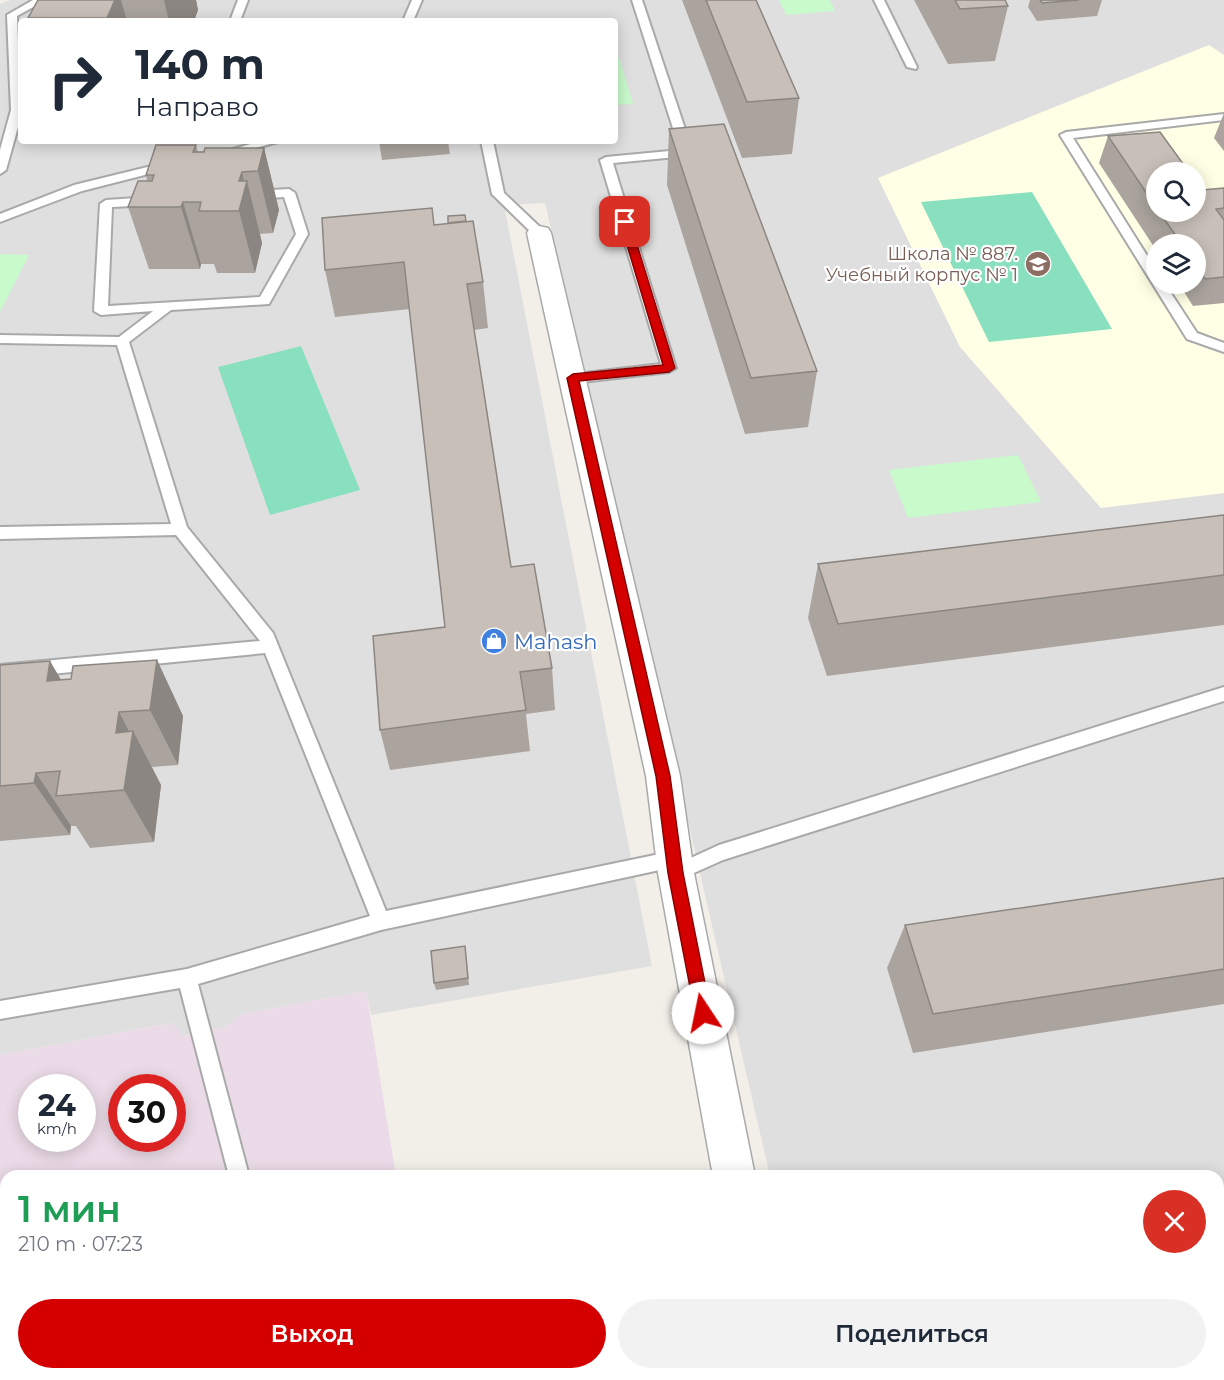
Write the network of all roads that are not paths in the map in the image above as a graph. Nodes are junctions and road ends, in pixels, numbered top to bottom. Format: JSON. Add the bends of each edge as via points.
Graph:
{"nodes":[{"id":1,"x":41,"y":0,"type":"edge"},
{"id":2,"x":243,"y":0,"type":"edge"},
{"id":3,"x":417,"y":0,"type":"edge"},
{"id":4,"x":637,"y":0,"type":"edge"},
{"id":5,"x":879,"y":0,"type":"edge"},
{"id":6,"x":12,"y":15,"type":"junction"},
{"id":7,"x":236,"y":18,"type":"edge"},
{"id":8,"x":409,"y":18,"type":"edge"},
{"id":9,"x":0,"y":21,"type":"edge"},
{"id":10,"x":912,"y":67,"type":"dead end"},
{"id":11,"x":18,"y":96,"type":"edge"},
{"id":12,"x":18,"y":113,"type":"edge"},
{"id":13,"x":1224,"y":117,"type":"edge"},
{"id":14,"x":264,"y":144,"type":"edge"},
{"id":15,"x":488,"y":144,"type":"edge"},
{"id":16,"x":218,"y":155,"type":"edge"},
{"id":17,"x":183,"y":163,"type":"edge"},
{"id":18,"x":0,"y":170,"type":"edge"},
{"id":19,"x":244,"y":195,"type":"edge"},
{"id":20,"x":164,"y":200,"type":"edge"},
{"id":21,"x":0,"y":218,"type":"edge"},
{"id":22,"x":539,"y":233,"type":"joint"},
{"id":23,"x":1146,"y":263,"type":"edge"},
{"id":24,"x":1165,"y":294,"type":"edge"},
{"id":25,"x":168,"y":306,"type":"junction"},
{"id":26,"x":0,"y":339,"type":"edge"},
{"id":27,"x":122,"y":340,"type":"junction"},
{"id":28,"x":1224,"y":348,"type":"edge"},
{"id":29,"x":573,"y":378,"type":"junction"},
{"id":30,"x":180,"y":529,"type":"junction"},
{"id":31,"x":0,"y":533,"type":"edge"},
{"id":32,"x":270,"y":646,"type":"junction"},
{"id":33,"x":0,"y":672,"type":"edge"},
{"id":34,"x":1224,"y":694,"type":"edge"},
{"id":35,"x":675,"y":866,"type":"junction"},
{"id":36,"x":381,"y":921,"type":"junction"},
{"id":37,"x":187,"y":978,"type":"junction"},
{"id":38,"x":0,"y":1010,"type":"edge"},
{"id":39,"x":237,"y":1170,"type":"edge"},
{"id":40,"x":733,"y":1170,"type":"edge"}],
"edges":[{"from":1,"to":6,"type":"lane"},
{"from":2,"to":7,"type":"lane"},
{"from":3,"to":8,"type":"lane"},
{"from":4,"to":29,"type":"lane","via":[[687,153],[606,160],[669,368]]},
{"from":5,"to":10,"type":"lane"},
{"from":6,"to":9,"type":"lane"},
{"from":6,"to":11,"type":"lane"},
{"from":12,"to":18,"type":"lane"},
{"from":13,"to":23,"type":"lane","via":[[1066,135]]},
{"from":14,"to":16,"type":"lane"},
{"from":15,"to":22,"type":"lane","via":[[498,194]]},
{"from":17,"to":21,"type":"lane","via":[[78,188]]},
{"from":19,"to":25,"type":"lane","via":[[290,193],[302,234],[264,301]]},
{"from":20,"to":25,"type":"lane","via":[[106,204],[101,311]]},
{"from":22,"to":29,"type":"street"},
{"from":24,"to":28,"type":"lane","via":[[1192,336]]},
{"from":25,"to":27,"type":"lane"},
{"from":26,"to":27,"type":"lane"},
{"from":27,"to":30,"type":"lane"},
{"from":29,"to":35,"type":"street","via":[[663,776]]},
{"from":30,"to":31,"type":"lane"},
{"from":30,"to":32,"type":"lane","via":[[265,633]]},
{"from":32,"to":33,"type":"lane"},
{"from":32,"to":36,"type":"lane"},
{"from":34,"to":35,"type":"lane"},
{"from":35,"to":36,"type":"lane"},
{"from":35,"to":40,"type":"street"},
{"from":36,"to":37,"type":"lane"},
{"from":37,"to":38,"type":"lane"},
{"from":37,"to":39,"type":"lane"}]}
